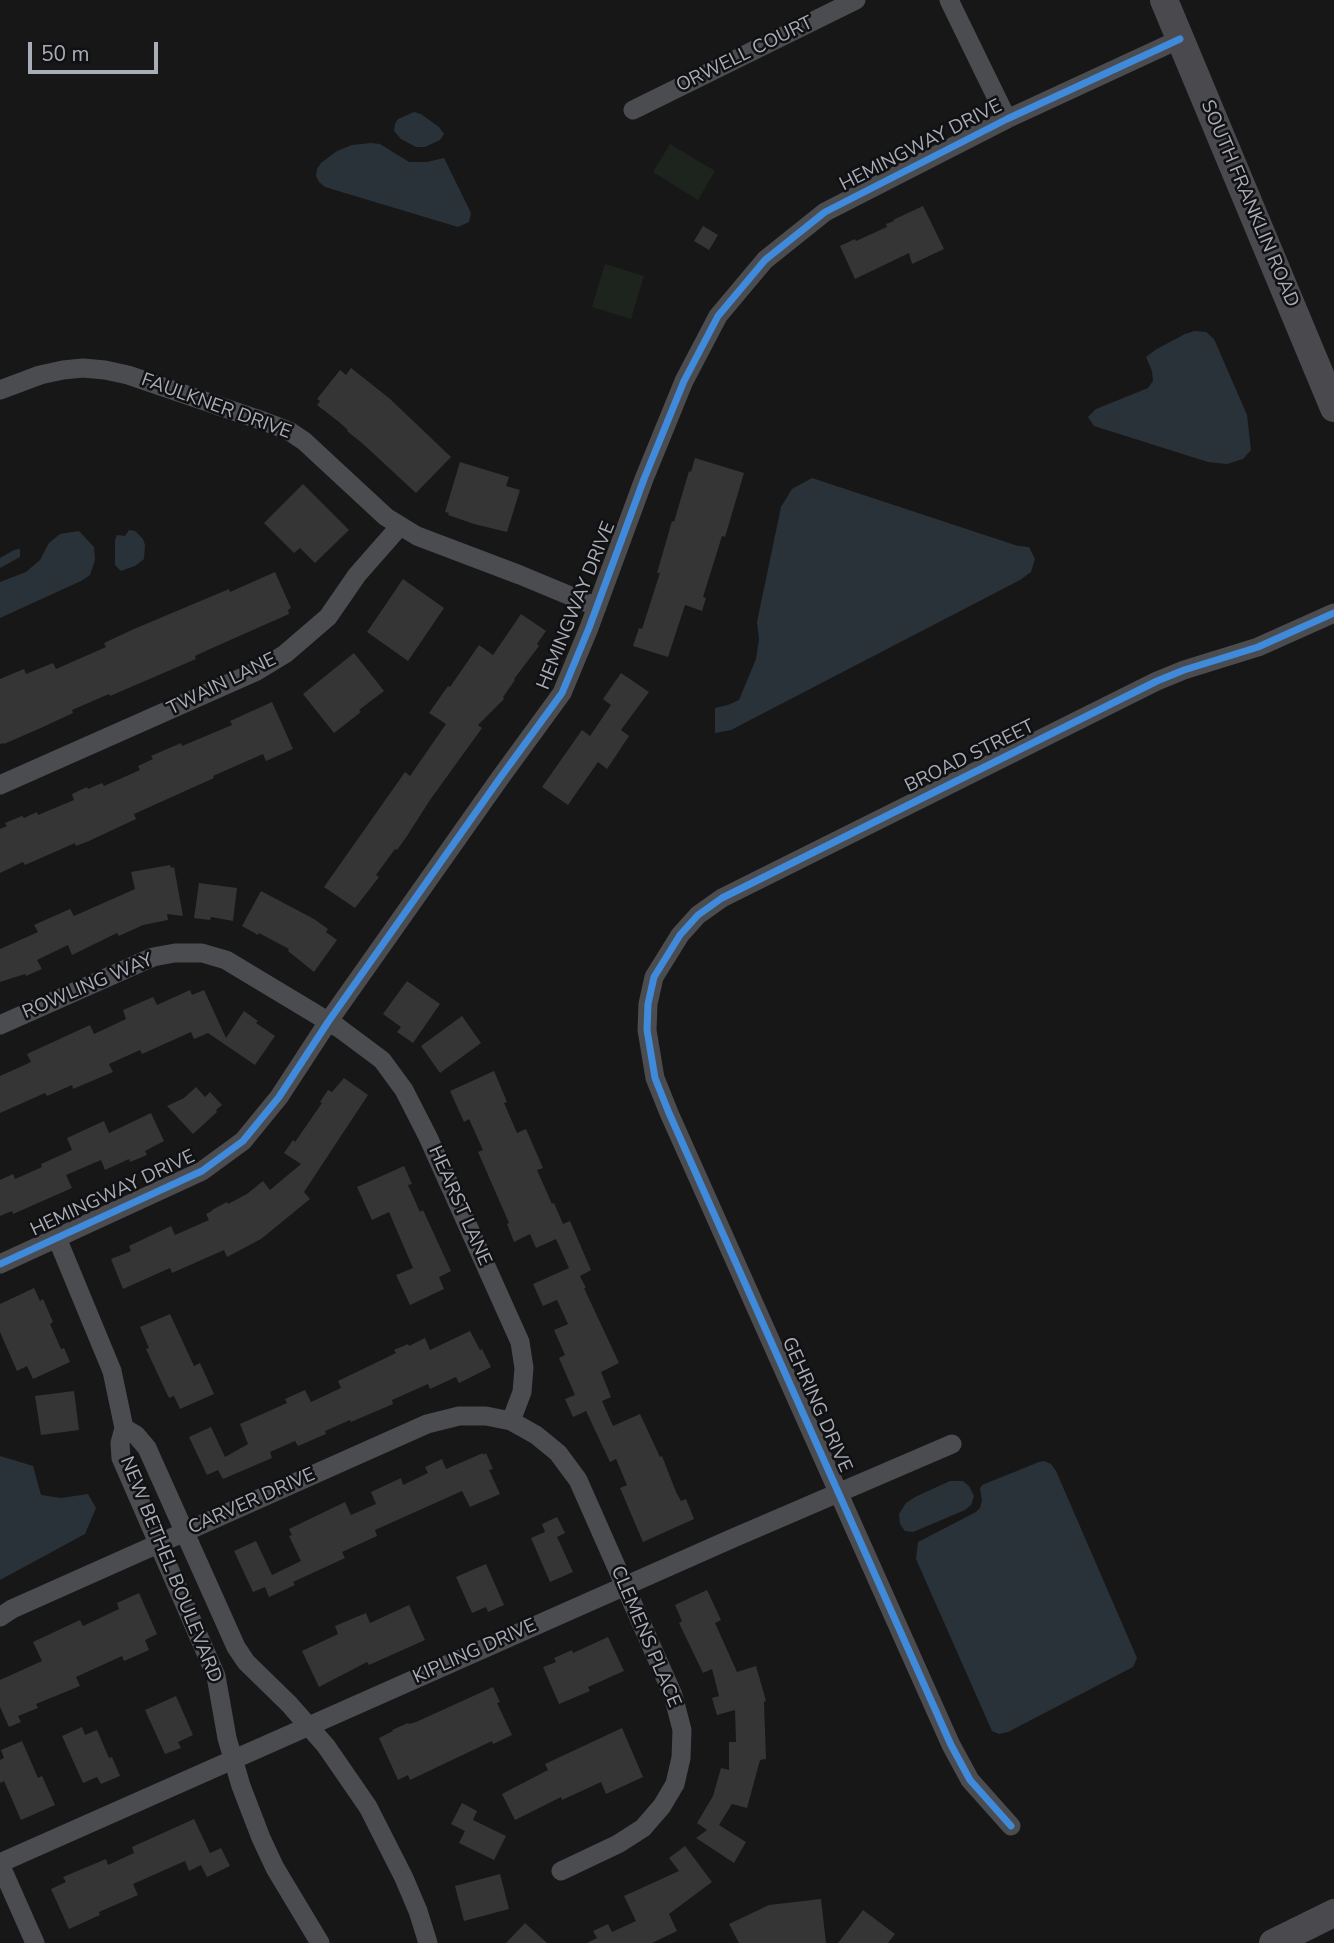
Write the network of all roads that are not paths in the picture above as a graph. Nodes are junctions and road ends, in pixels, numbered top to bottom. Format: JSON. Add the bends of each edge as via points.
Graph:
{"nodes":[{"id":1,"x":856,"y":0,"type":"edge"},
{"id":2,"x":949,"y":0,"type":"edge"},
{"id":3,"x":1164,"y":0,"type":"edge"},
{"id":4,"x":1180,"y":39,"type":"junction"},
{"id":5,"x":634,"y":110,"type":"dead end"},
{"id":6,"x":1007,"y":119,"type":"junction"},
{"id":7,"x":0,"y":390,"type":"edge"},
{"id":8,"x":1334,"y":408,"type":"edge"},
{"id":9,"x":400,"y":526,"type":"junction"},
{"id":10,"x":597,"y":607,"type":"junction"},
{"id":11,"x":1334,"y":614,"type":"edge"},
{"id":12,"x":0,"y":785,"type":"edge"},
{"id":13,"x":654,"y":977,"type":"joint"},
{"id":14,"x":328,"y":1022,"type":"junction"},
{"id":15,"x":0,"y":1025,"type":"edge"},
{"id":16,"x":57,"y":1238,"type":"junction"},
{"id":17,"x":0,"y":1264,"type":"edge"},
{"id":18,"x":511,"y":1422,"type":"junction"},
{"id":19,"x":124,"y":1428,"type":"junction"},
{"id":20,"x":951,"y":1444,"type":"dead end"},
{"id":21,"x":838,"y":1492,"type":"junction"},
{"id":22,"x":185,"y":1532,"type":"junction"},
{"id":23,"x":159,"y":1544,"type":"junction"},
{"id":24,"x":625,"y":1586,"type":"junction"},
{"id":25,"x":0,"y":1617,"type":"edge"},
{"id":26,"x":309,"y":1726,"type":"junction"},
{"id":27,"x":234,"y":1760,"type":"junction"},
{"id":28,"x":1011,"y":1826,"type":"dead end"},
{"id":29,"x":0,"y":1863,"type":"edge"},
{"id":30,"x":561,"y":1871,"type":"dead end"},
{"id":31,"x":1334,"y":1913,"type":"edge"},
{"id":32,"x":35,"y":1943,"type":"edge"},
{"id":33,"x":320,"y":1943,"type":"edge"},
{"id":34,"x":428,"y":1943,"type":"edge"},
{"id":35,"x":1273,"y":1943,"type":"edge"}],
"edges":[{"from":1,"to":5,"type":"street","name":"ORWELL COURT"},
{"from":2,"to":6,"type":"street"},
{"from":3,"to":4,"type":"main road","name":"SOUTH FRANKLIN ROAD"},
{"from":4,"to":6,"type":"street","name":"HEMINGWAY DRIVE"},
{"from":4,"to":8,"type":"main road","name":"SOUTH FRANKLIN ROAD"},
{"from":6,"to":10,"type":"street","name":"HEMINGWAY DRIVE","via":[[825,212],[765,260],[718,316],[684,381]]},
{"from":7,"to":9,"type":"street","name":"FAULKNER DRIVE","via":[[73,369],[105,370],[141,379],[289,431]]},
{"from":9,"to":10,"type":"street","name":"FAULKNER DRIVE"},
{"from":9,"to":12,"type":"street","name":"TWAIN LANE","via":[[356,575],[328,617],[285,654],[257,671]]},
{"from":10,"to":14,"type":"street","name":"HEMINGWAY DRIVE","via":[[562,693]]},
{"from":11,"to":13,"type":"street","name":"BROAD STREET","via":[[1258,647],[1157,681],[722,898],[680,934]]},
{"from":13,"to":21,"type":"street","name":"GEHRING DRIVE","via":[[647,1030],[655,1078]]},
{"from":14,"to":15,"type":"street","name":"ROWLING WAY","via":[[226,960],[202,953],[175,953],[153,957]]},
{"from":14,"to":16,"type":"street","name":"HEMINGWAY DRIVE","via":[[279,1097],[243,1141],[202,1171]]},
{"from":14,"to":18,"type":"street","name":"HEARST LANE","via":[[382,1060],[404,1090],[428,1137],[520,1342],[522,1392]]},
{"from":16,"to":17,"type":"street","name":"HEMINGWAY DRIVE"},
{"from":16,"to":19,"type":"street","name":"NEW BETHEL BOULEVARD","via":[[112,1371]]},
{"from":18,"to":22,"type":"street","name":"CARVER DRIVE","via":[[459,1416],[427,1424]]},
{"from":18,"to":24,"type":"street","name":"CLEMENS PLACE","via":[[558,1453],[578,1480]]},
{"from":19,"to":22,"type":"street","name":"NEW BETHEL BOULEVARD","via":[[147,1448]]},
{"from":19,"to":23,"type":"street","name":"NEW BETHEL BOULEVARD","via":[[121,1458]]},
{"from":20,"to":21,"type":"street","name":"KIPLING DRIVE"},
{"from":21,"to":24,"type":"street","name":"KIPLING DRIVE"},
{"from":21,"to":28,"type":"street","name":"GEHRING DRIVE","via":[[951,1745],[970,1780]]},
{"from":22,"to":23,"type":"street","name":"CARVER DRIVE"},
{"from":22,"to":26,"type":"street","name":"NEW BETHEL BOULEVARD","via":[[236,1647]]},
{"from":23,"to":25,"type":"street","name":"CARVER DRIVE"},
{"from":23,"to":27,"type":"street","name":"NEW BETHEL BOULEVARD","via":[[216,1676]]},
{"from":24,"to":26,"type":"street","name":"KIPLING DRIVE"},
{"from":24,"to":30,"type":"street","name":"CLEMENS PLACE","via":[[673,1695],[682,1730],[681,1759],[675,1784],[643,1828]]},
{"from":26,"to":27,"type":"street","name":"KIPLING DRIVE"},
{"from":26,"to":34,"type":"street","name":"NEW BETHEL BOULEVARD","via":[[368,1807],[404,1878]]},
{"from":27,"to":29,"type":"street","name":"KIPLING DRIVE"},
{"from":27,"to":33,"type":"street","name":"NEW BETHEL BOULEVARD","via":[[275,1868]]},
{"from":29,"to":32,"type":"street"},
{"from":31,"to":35,"type":"main road"}]}
